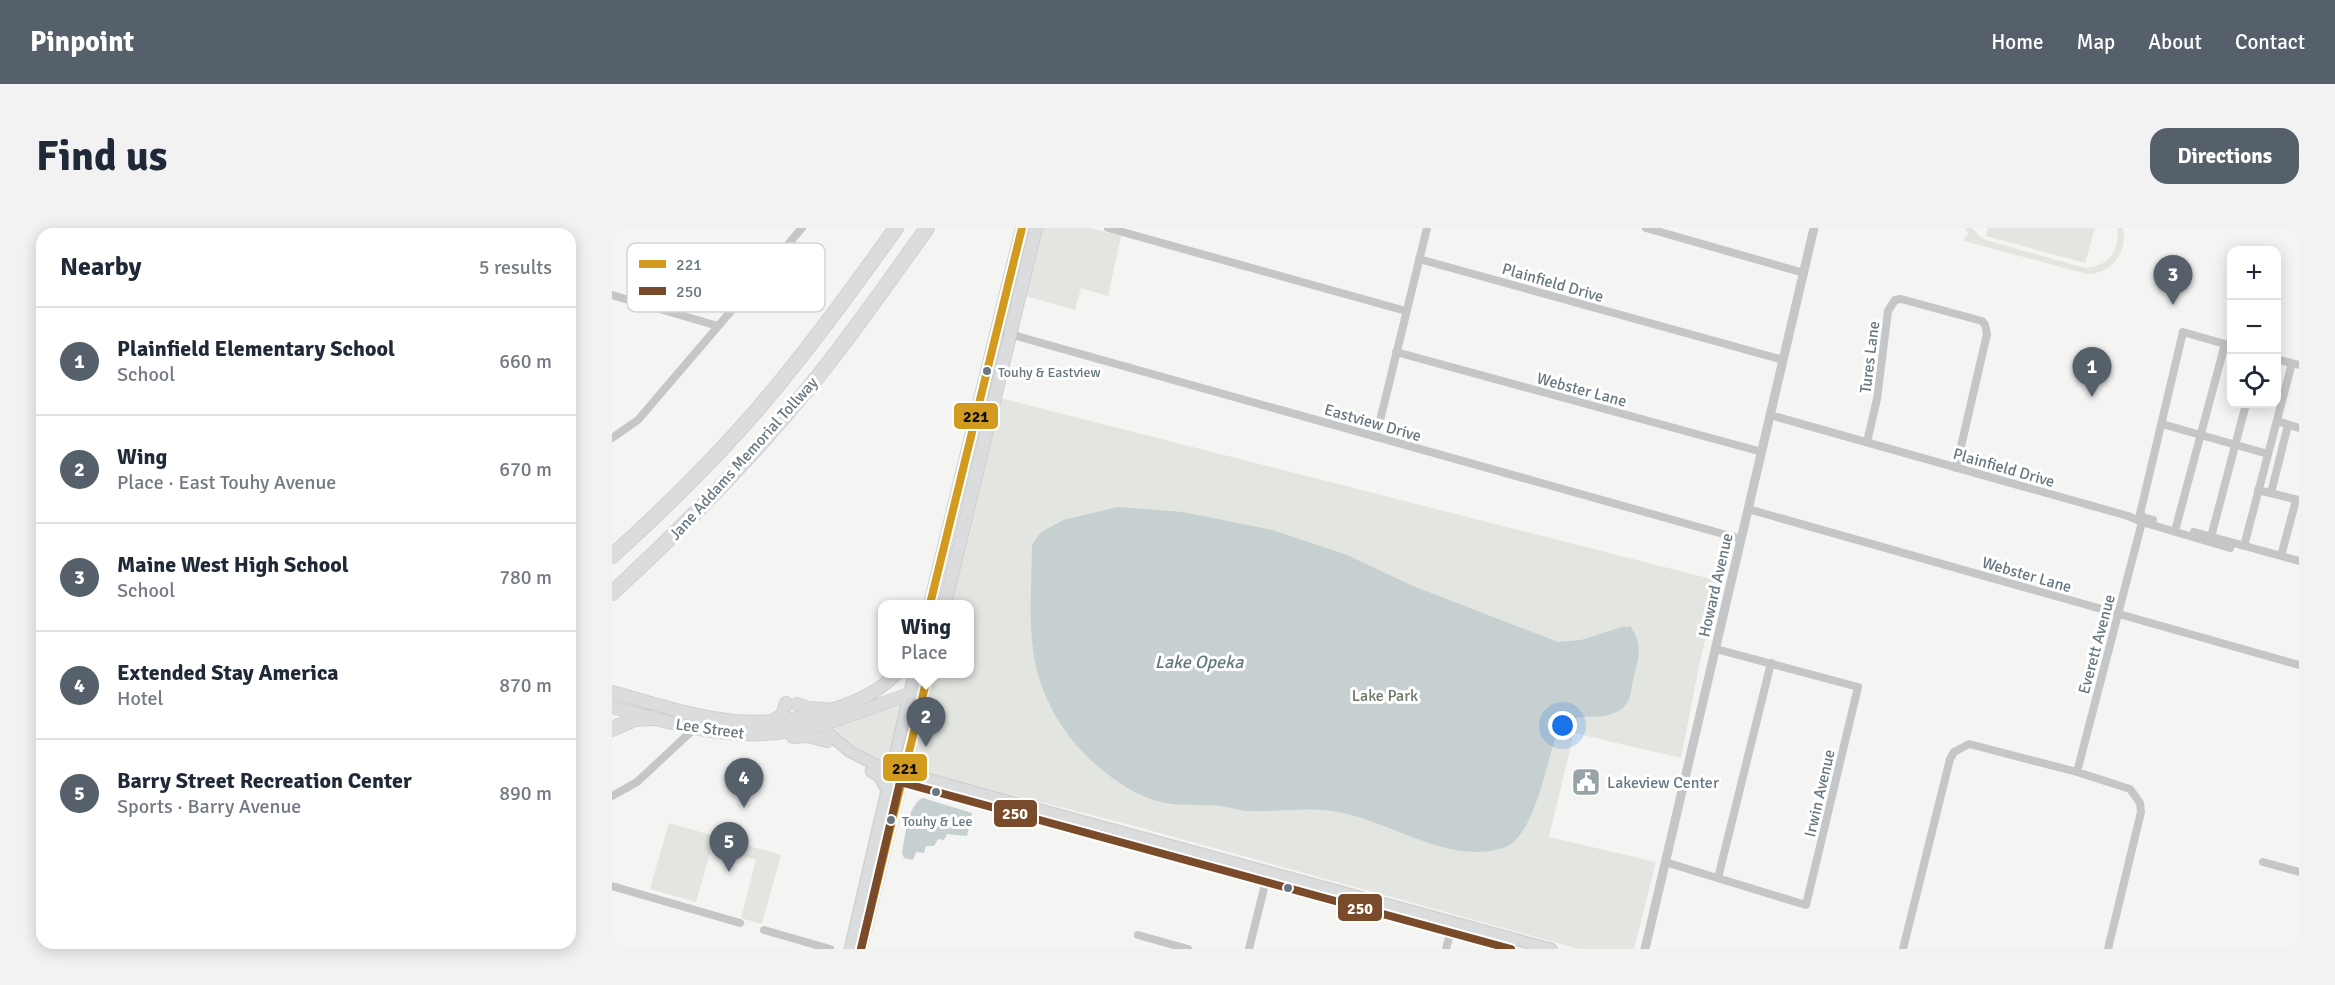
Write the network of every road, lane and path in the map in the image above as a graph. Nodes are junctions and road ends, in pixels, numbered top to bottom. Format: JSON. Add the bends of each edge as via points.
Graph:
{"nodes":[{"id":1,"x":802,"y":228,"type":"edge"},
{"id":2,"x":896,"y":228,"type":"edge"},
{"id":3,"x":927,"y":228,"type":"edge"},
{"id":4,"x":1022,"y":228,"type":"edge"},
{"id":5,"x":1036,"y":228,"type":"edge"},
{"id":6,"x":1108,"y":228,"type":"edge"},
{"id":7,"x":1427,"y":228,"type":"edge"},
{"id":8,"x":1646,"y":228,"type":"edge"},
{"id":9,"x":1814,"y":228,"type":"edge"},
{"id":10,"x":789,"y":243,"type":"edge"},
{"id":11,"x":1419,"y":259,"type":"junction"},
{"id":12,"x":1804,"y":273,"type":"junction"},
{"id":13,"x":612,"y":295,"type":"edge"},
{"id":14,"x":627,"y":299,"type":"edge"},
{"id":15,"x":1406,"y":311,"type":"junction"},
{"id":16,"x":670,"y":312,"type":"edge"},
{"id":17,"x":730,"y":312,"type":"edge"},
{"id":18,"x":718,"y":326,"type":"junction"},
{"id":19,"x":998,"y":331,"type":"junction"},
{"id":20,"x":1010,"y":334,"type":"junction"},
{"id":21,"x":2227,"y":345,"type":"edge"},
{"id":22,"x":2227,"y":348,"type":"edge"},
{"id":23,"x":1396,"y":352,"type":"junction"},
{"id":24,"x":2281,"y":359,"type":"edge"},
{"id":25,"x":1783,"y":360,"type":"junction"},
{"id":26,"x":2296,"y":364,"type":"edge"},
{"id":27,"x":2245,"y":408,"type":"edge"},
{"id":28,"x":1770,"y":415,"type":"junction"},
{"id":29,"x":2277,"y":421,"type":"junction"},
{"id":30,"x":2162,"y":424,"type":"junction"},
{"id":31,"x":2288,"y":425,"type":"junction"},
{"id":32,"x":2299,"y":428,"type":"edge"},
{"id":33,"x":2200,"y":435,"type":"junction"},
{"id":34,"x":1376,"y":436,"type":"junction"},
{"id":35,"x":612,"y":438,"type":"edge"},
{"id":36,"x":1867,"y":442,"type":"junction"},
{"id":37,"x":2235,"y":444,"type":"junction"},
{"id":38,"x":1762,"y":452,"type":"junction"},
{"id":39,"x":2268,"y":454,"type":"junction"},
{"id":40,"x":1956,"y":468,"type":"junction"},
{"id":41,"x":2258,"y":490,"type":"junction"},
{"id":42,"x":2271,"y":493,"type":"junction"},
{"id":43,"x":2298,"y":500,"type":"edge"},
{"id":44,"x":1748,"y":509,"type":"junction"},
{"id":45,"x":2142,"y":522,"type":"junction"},
{"id":46,"x":2176,"y":527,"type":"junction"},
{"id":47,"x":2211,"y":537,"type":"junction"},
{"id":48,"x":1741,"y":539,"type":"junction"},
{"id":49,"x":2244,"y":546,"type":"junction"},
{"id":50,"x":2230,"y":548,"type":"dead end"},
{"id":51,"x":612,"y":556,"type":"edge"},
{"id":52,"x":2281,"y":556,"type":"junction"},
{"id":53,"x":2299,"y":561,"type":"edge"},
{"id":54,"x":612,"y":593,"type":"edge"},
{"id":55,"x":931,"y":600,"type":"edge"},
{"id":56,"x":946,"y":600,"type":"edge"},
{"id":57,"x":2118,"y":614,"type":"junction"},
{"id":58,"x":1716,"y":648,"type":"junction"},
{"id":59,"x":1771,"y":663,"type":"junction"},
{"id":60,"x":2299,"y":665,"type":"edge"},
{"id":61,"x":891,"y":678,"type":"edge"},
{"id":62,"x":913,"y":678,"type":"edge"},
{"id":63,"x":925,"y":678,"type":"edge"},
{"id":64,"x":927,"y":678,"type":"edge"},
{"id":65,"x":612,"y":692,"type":"edge"},
{"id":66,"x":909,"y":694,"type":"junction"},
{"id":67,"x":612,"y":707,"type":"edge"},
{"id":68,"x":833,"y":709,"type":"junction"},
{"id":69,"x":653,"y":718,"type":"junction"},
{"id":70,"x":810,"y":722,"type":"junction"},
{"id":71,"x":770,"y":723,"type":"junction"},
{"id":72,"x":695,"y":728,"type":"junction"},
{"id":73,"x":612,"y":729,"type":"edge"},
{"id":74,"x":763,"y":735,"type":"junction"},
{"id":75,"x":827,"y":741,"type":"junction"},
{"id":76,"x":871,"y":771,"type":"junction"},
{"id":77,"x":2077,"y":772,"type":"junction"},
{"id":78,"x":897,"y":774,"type":"junction"},
{"id":79,"x":887,"y":791,"type":"junction"},
{"id":80,"x":612,"y":796,"type":"edge"},
{"id":81,"x":1665,"y":862,"type":"junction"},
{"id":82,"x":2263,"y":862,"type":"dead end"},
{"id":83,"x":1268,"y":872,"type":"junction"},
{"id":84,"x":2299,"y":872,"type":"edge"},
{"id":85,"x":1718,"y":878,"type":"junction"},
{"id":86,"x":612,"y":886,"type":"edge"},
{"id":87,"x":1453,"y":922,"type":"junction"},
{"id":88,"x":740,"y":923,"type":"dead end"},
{"id":89,"x":764,"y":930,"type":"dead end"},
{"id":90,"x":1138,"y":935,"type":"dead end"},
{"id":91,"x":830,"y":949,"type":"edge"},
{"id":92,"x":850,"y":949,"type":"edge"},
{"id":93,"x":861,"y":949,"type":"edge"},
{"id":94,"x":1188,"y":949,"type":"edge"},
{"id":95,"x":1250,"y":949,"type":"edge"},
{"id":96,"x":1446,"y":949,"type":"edge"},
{"id":97,"x":1551,"y":949,"type":"edge"},
{"id":98,"x":1645,"y":949,"type":"edge"},
{"id":99,"x":1903,"y":949,"type":"edge"},
{"id":100,"x":2108,"y":949,"type":"edge"}],
"edges":[{"from":1,"to":10,"type":"street"},
{"from":2,"to":51,"type":"highway","name":"Jane Addams Memorial Tollway","via":[[811,345],[757,410],[696,476]]},
{"from":3,"to":54,"type":"highway","name":"Jane Addams Memorial Tollway","via":[[812,384],[772,431],[662,547]]},
{"from":4,"to":19,"type":"main road"},
{"from":5,"to":20,"type":"main road"},
{"from":6,"to":15,"type":"street"},
{"from":7,"to":11,"type":"street"},
{"from":8,"to":12,"type":"street"},
{"from":9,"to":12,"type":"street","name":"Howard Avenue"},
{"from":11,"to":15,"type":"street"},
{"from":11,"to":25,"type":"street","name":"Plainfield Drive"},
{"from":12,"to":25,"type":"street","name":"Howard Avenue"},
{"from":13,"to":14,"type":"street"},
{"from":15,"to":23,"type":"street"},
{"from":16,"to":18,"type":"street"},
{"from":17,"to":18,"type":"street"},
{"from":18,"to":35,"type":"street","via":[[638,420]]},
{"from":19,"to":20,"type":"street","name":"Eastview Drive"},
{"from":19,"to":55,"type":"main road"},
{"from":20,"to":34,"type":"street","name":"Eastview Drive"},
{"from":20,"to":56,"type":"main road"},
{"from":21,"to":30,"type":"street","via":[[2184,332]]},
{"from":22,"to":33,"type":"street"},
{"from":23,"to":34,"type":"street"},
{"from":23,"to":38,"type":"street","name":"Webster Lane"},
{"from":24,"to":26,"type":"street"},
{"from":25,"to":28,"type":"street","name":"Howard Avenue"},
{"from":26,"to":29,"type":"street"},
{"from":27,"to":37,"type":"street"},
{"from":28,"to":36,"type":"street","name":"Plainfield Drive"},
{"from":28,"to":38,"type":"street","name":"Howard Avenue"},
{"from":29,"to":31,"type":"street"},
{"from":29,"to":39,"type":"street"},
{"from":30,"to":33,"type":"street"},
{"from":30,"to":46,"type":"street","via":[[2140,514]]},
{"from":31,"to":32,"type":"street"},
{"from":31,"to":42,"type":"street"},
{"from":33,"to":37,"type":"street"},
{"from":33,"to":46,"type":"street"},
{"from":34,"to":48,"type":"street","name":"Eastview Drive"},
{"from":36,"to":40,"type":"street","name":"Plainfield Drive"},
{"from":36,"to":40,"type":"street","name":"Tures Lane","via":[[1890,305],[1901,299],[1982,321],[1987,334]]},
{"from":37,"to":39,"type":"street"},
{"from":37,"to":47,"type":"street"},
{"from":38,"to":44,"type":"street","name":"Howard Avenue"},
{"from":39,"to":41,"type":"street"},
{"from":40,"to":45,"type":"street","name":"Plainfield Drive"},
{"from":41,"to":42,"type":"street"},
{"from":41,"to":49,"type":"street"},
{"from":42,"to":43,"type":"street"},
{"from":43,"to":52,"type":"street"},
{"from":44,"to":48,"type":"street","name":"Howard Avenue"},
{"from":44,"to":57,"type":"street","name":"Webster Lane"},
{"from":45,"to":50,"type":"street","name":"Plainfield Drive"},
{"from":45,"to":57,"type":"street","name":"Everett Avenue"},
{"from":46,"to":47,"type":"street"},
{"from":47,"to":49,"type":"street"},
{"from":48,"to":58,"type":"street","name":"Howard Avenue"},
{"from":49,"to":52,"type":"street"},
{"from":52,"to":53,"type":"street"},
{"from":57,"to":60,"type":"street","name":"Webster Lane"},
{"from":57,"to":77,"type":"street","name":"Everett Avenue"},
{"from":58,"to":59,"type":"street"},
{"from":58,"to":81,"type":"street","name":"Howard Avenue"},
{"from":59,"to":85,"type":"street"},
{"from":59,"to":85,"type":"street","name":"Irwin Avenue","via":[[1858,687],[1806,905]]},
{"from":61,"to":68,"type":"main road","via":[[866,697]]},
{"from":62,"to":66,"type":"main road"},
{"from":63,"to":66,"type":"main road"},
{"from":64,"to":78,"type":"main road"},
{"from":65,"to":71,"type":"main road","name":"Lee Street","via":[[705,717]]},
{"from":66,"to":70,"type":"main road"},
{"from":66,"to":78,"type":"main road"},
{"from":67,"to":69,"type":"main road","name":"Lee Street"},
{"from":68,"to":70,"type":"main road"},
{"from":68,"to":71,"type":"main road","via":[[792,704]]},
{"from":69,"to":72,"type":"main road","name":"Lee Street"},
{"from":69,"to":73,"type":"highway","via":[[635,719]]},
{"from":70,"to":71,"type":"main road","name":"Lee Street"},
{"from":70,"to":74,"type":"main road","name":"Lee Street"},
{"from":70,"to":75,"type":"main road"},
{"from":70,"to":78,"type":"main road","via":[[867,762]]},
{"from":72,"to":74,"type":"main road","name":"Lee Street"},
{"from":72,"to":80,"type":"street","via":[[647,774]]},
{"from":74,"to":75,"type":"main road","via":[[807,735]]},
{"from":75,"to":76,"type":"main road"},
{"from":76,"to":78,"type":"main road"},
{"from":76,"to":79,"type":"main road","via":[[880,777]]},
{"from":77,"to":99,"type":"street","via":[[1976,745],[1969,744],[1954,752]]},
{"from":77,"to":100,"type":"street","via":[[2130,789],[2140,803]]},
{"from":78,"to":79,"type":"main road"},
{"from":78,"to":83,"type":"main road"},
{"from":78,"to":93,"type":"main road"},
{"from":79,"to":92,"type":"main road"},
{"from":81,"to":85,"type":"street"},
{"from":81,"to":98,"type":"street","name":"Howard Avenue"},
{"from":82,"to":84,"type":"street"},
{"from":83,"to":87,"type":"main road"},
{"from":83,"to":95,"type":"street"},
{"from":86,"to":88,"type":"street"},
{"from":87,"to":96,"type":"street"},
{"from":87,"to":97,"type":"main road"},
{"from":89,"to":91,"type":"street"},
{"from":90,"to":94,"type":"street"}]}
